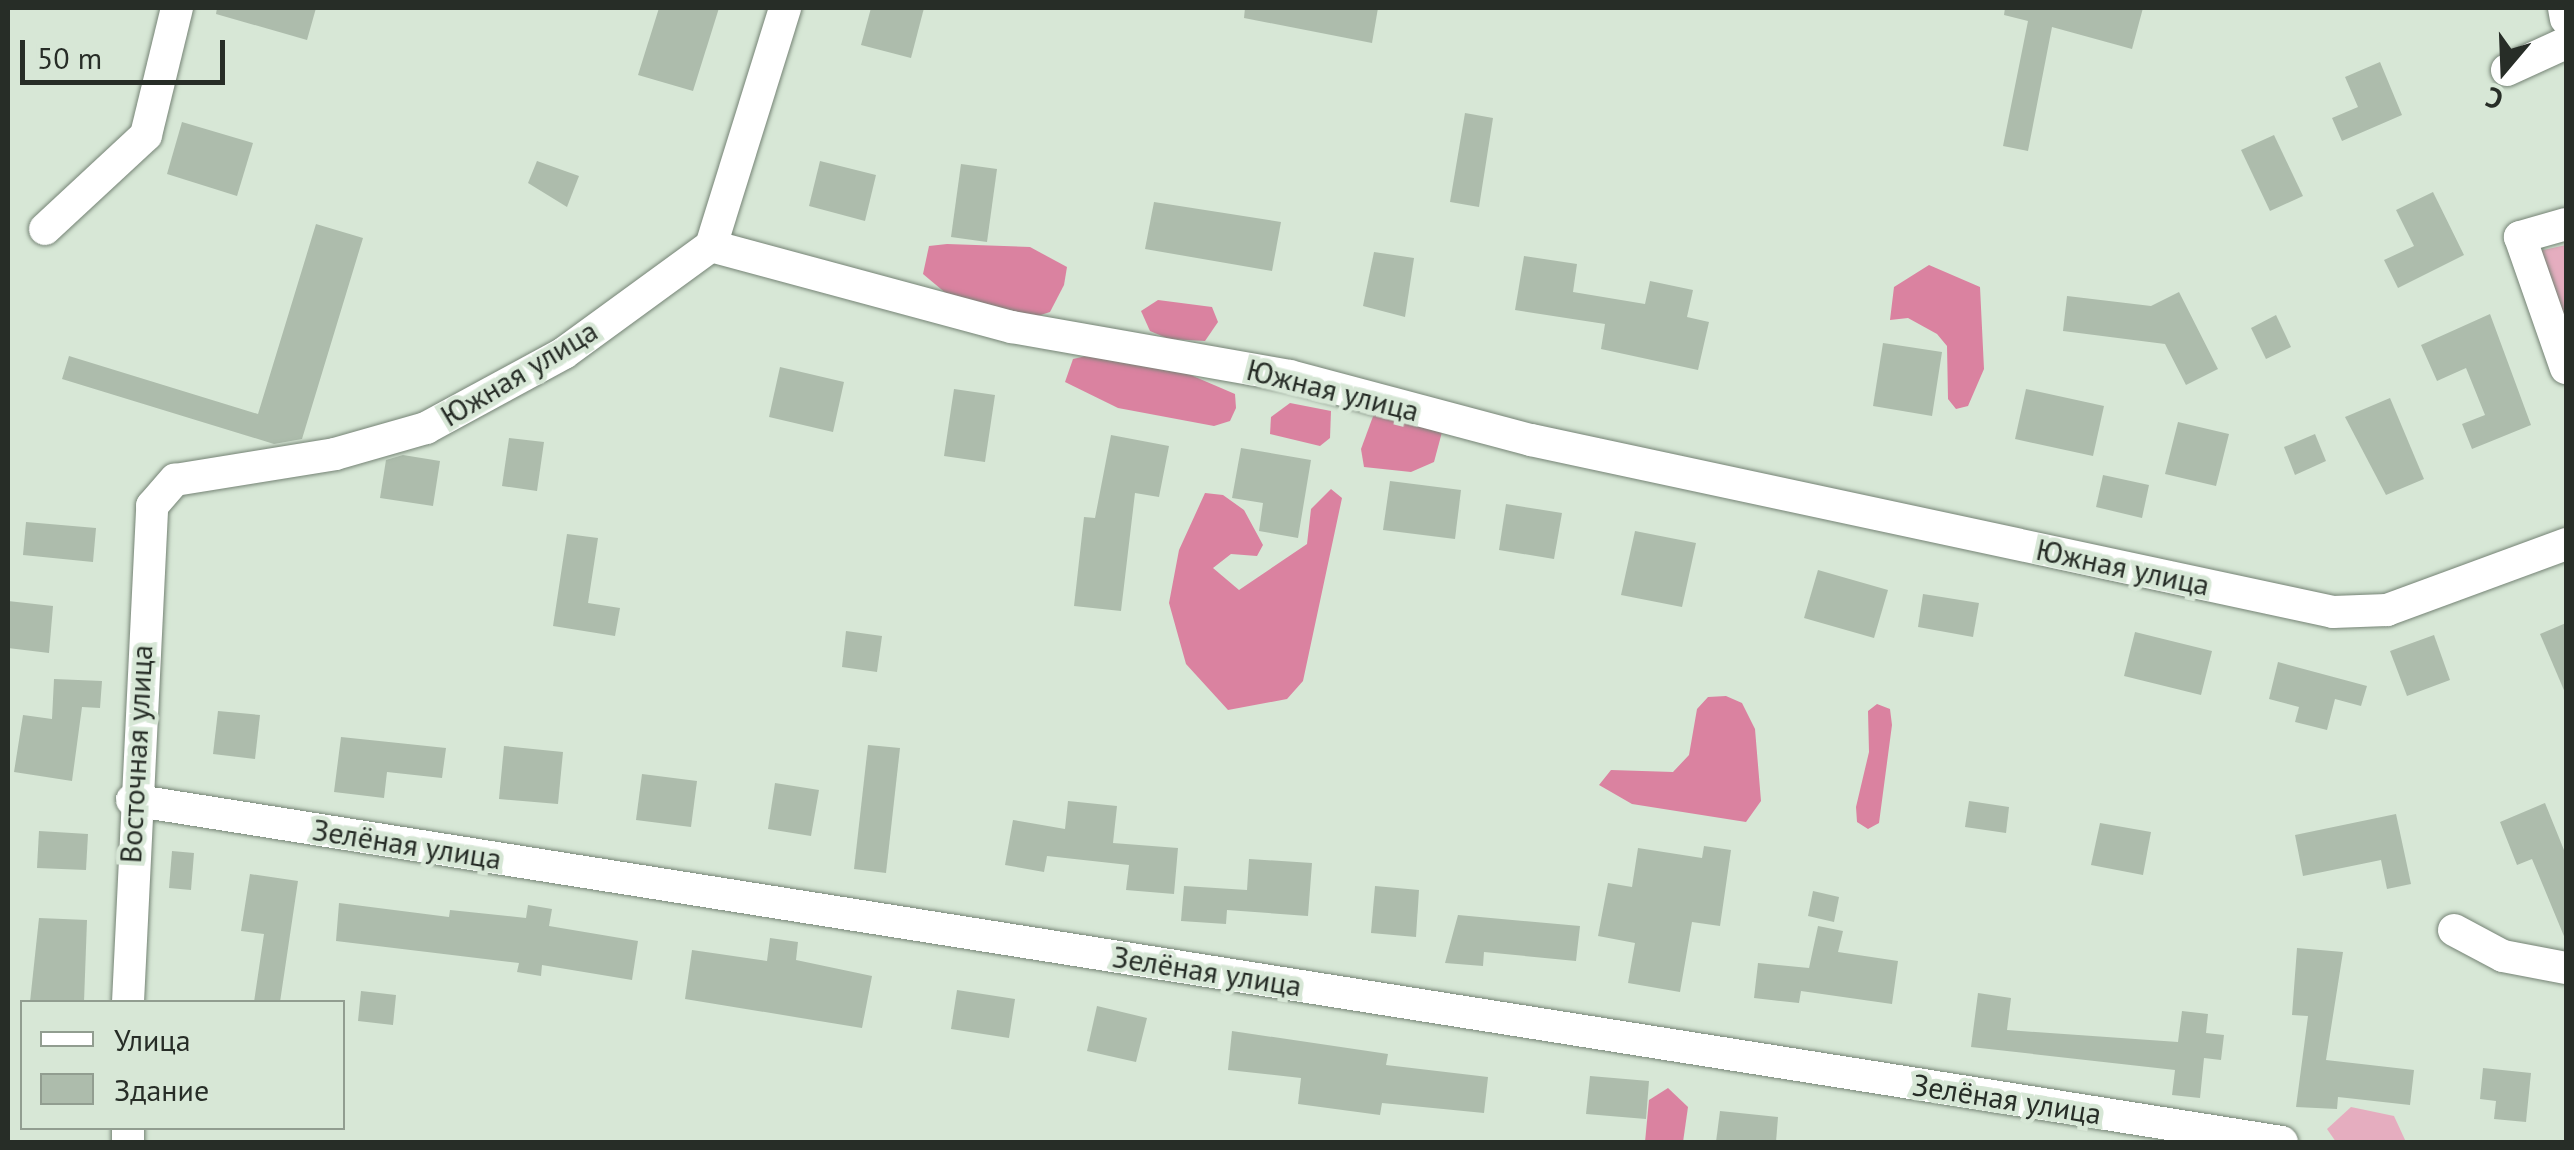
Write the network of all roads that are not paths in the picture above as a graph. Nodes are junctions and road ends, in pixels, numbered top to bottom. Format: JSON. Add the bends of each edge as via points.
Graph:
{"nodes":[{"id":1,"x":177,"y":8,"type":"edge"},
{"id":2,"x":785,"y":8,"type":"edge"},
{"id":3,"x":2564,"y":8,"type":"edge"},
{"id":4,"x":2566,"y":19,"type":"edge"},
{"id":5,"x":2566,"y":43,"type":"edge"},
{"id":6,"x":2508,"y":70,"type":"dead end"},
{"id":7,"x":2566,"y":224,"type":"edge"},
{"id":8,"x":45,"y":229,"type":"dead end"},
{"id":9,"x":711,"y":246,"type":"junction"},
{"id":10,"x":2566,"y":368,"type":"edge"},
{"id":11,"x":152,"y":506,"type":"joint"},
{"id":12,"x":2566,"y":544,"type":"edge"},
{"id":13,"x":132,"y":800,"type":"junction"},
{"id":14,"x":2454,"y":930,"type":"dead end"},
{"id":15,"x":2566,"y":968,"type":"edge"},
{"id":16,"x":128,"y":1000,"type":"edge"},
{"id":17,"x":2282,"y":1142,"type":"edge"}],
"edges":[{"from":1,"to":8,"type":"street","via":[[146,136]]},
{"from":2,"to":9,"type":"street"},
{"from":3,"to":4,"type":"street"},
{"from":5,"to":6,"type":"street"},
{"from":7,"to":10,"type":"street","via":[[2520,237]]},
{"from":9,"to":11,"type":"street","name":"Южная улица","via":[[564,353],[426,428],[335,454],[174,480]]},
{"from":9,"to":12,"type":"street","name":"Южная улица","via":[[1012,327],[1290,376],[1531,440],[2333,612],[2387,610]]},
{"from":11,"to":13,"type":"street","name":"Восточная улица"},
{"from":13,"to":16,"type":"street","name":"Восточная улица"},
{"from":13,"to":17,"type":"street","name":"Зелёная улица"},
{"from":14,"to":15,"type":"street","via":[[2503,956]]}]}
